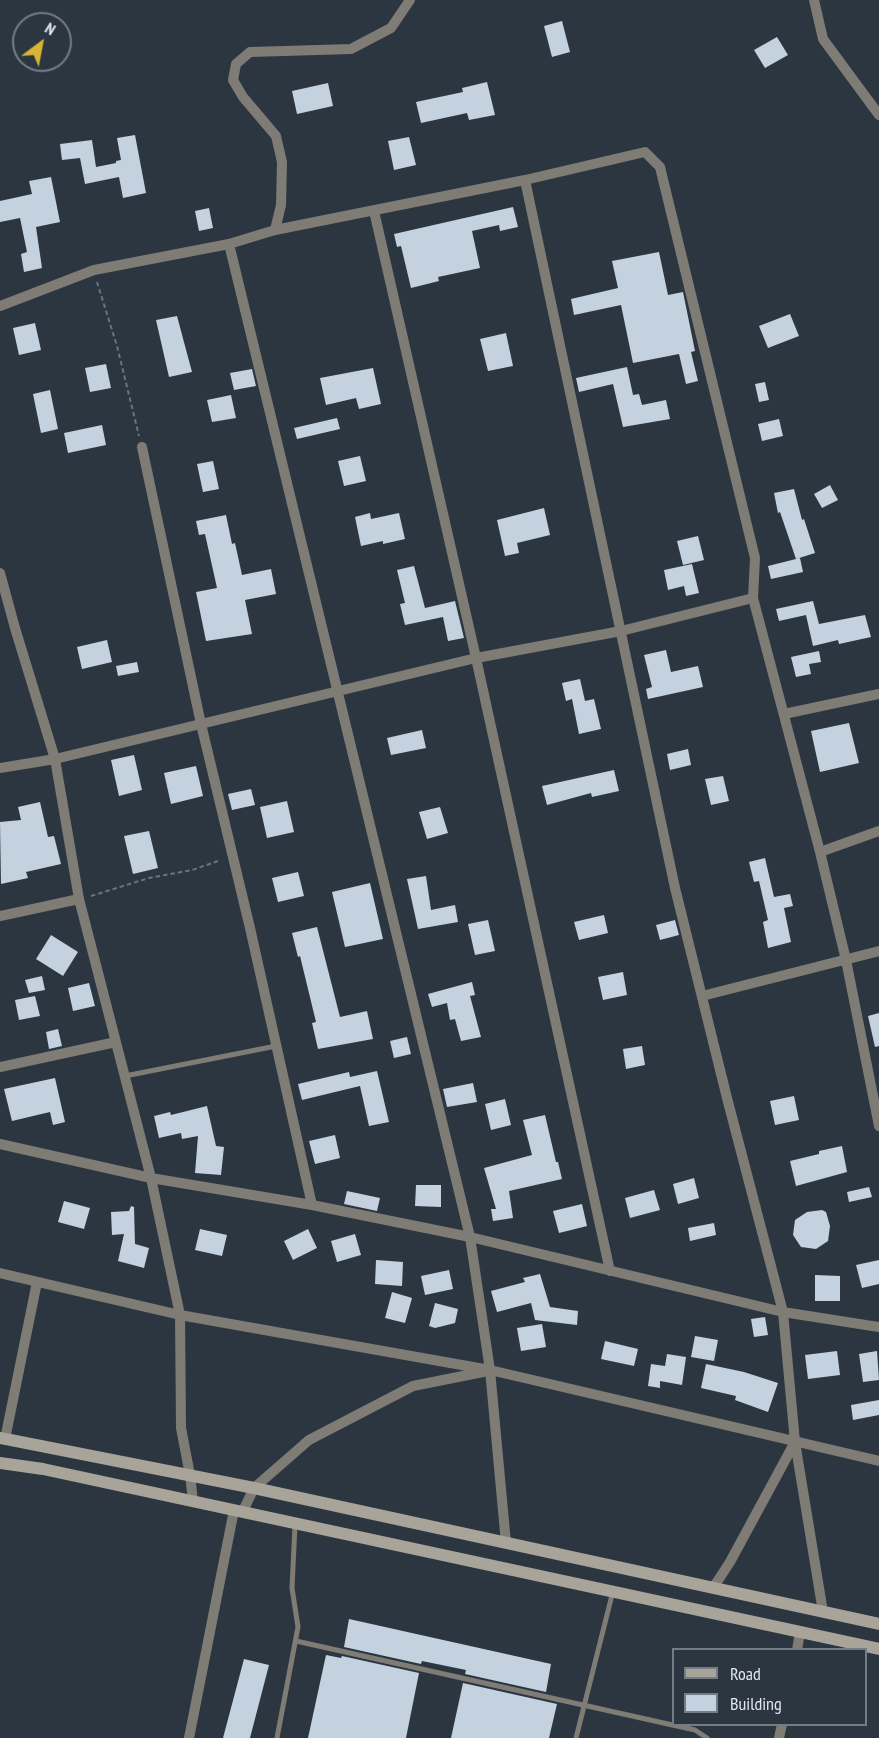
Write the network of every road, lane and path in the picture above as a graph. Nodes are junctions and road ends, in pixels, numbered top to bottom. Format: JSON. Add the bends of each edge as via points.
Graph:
{"nodes":[{"id":1,"x":410,"y":0,"type":"edge"},
{"id":2,"x":814,"y":0,"type":"edge"},
{"id":3,"x":879,"y":115,"type":"edge"},
{"id":4,"x":525,"y":180,"type":"junction"},
{"id":5,"x":374,"y":211,"type":"junction"},
{"id":6,"x":275,"y":230,"type":"junction"},
{"id":7,"x":229,"y":244,"type":"junction"},
{"id":8,"x":94,"y":270,"type":"junction"},
{"id":9,"x":0,"y":306,"type":"edge"},
{"id":10,"x":142,"y":447,"type":"joint"},
{"id":11,"x":0,"y":573,"type":"edge"},
{"id":12,"x":753,"y":598,"type":"junction"},
{"id":13,"x":621,"y":631,"type":"junction"},
{"id":14,"x":476,"y":658,"type":"junction"},
{"id":15,"x":337,"y":690,"type":"junction"},
{"id":16,"x":879,"y":694,"type":"edge"},
{"id":17,"x":784,"y":714,"type":"junction"},
{"id":18,"x":201,"y":724,"type":"junction"},
{"id":19,"x":55,"y":759,"type":"junction"},
{"id":20,"x":0,"y":768,"type":"edge"},
{"id":21,"x":879,"y":831,"type":"edge"},
{"id":22,"x":820,"y":852,"type":"junction"},
{"id":23,"x":232,"y":856,"type":"junction"},
{"id":24,"x":79,"y":899,"type":"junction"},
{"id":25,"x":0,"y":916,"type":"edge"},
{"id":26,"x":879,"y":951,"type":"edge"},
{"id":27,"x":846,"y":960,"type":"junction"},
{"id":28,"x":702,"y":996,"type":"junction"},
{"id":29,"x":116,"y":1042,"type":"junction"},
{"id":30,"x":276,"y":1046,"type":"junction"},
{"id":31,"x":0,"y":1067,"type":"edge"},
{"id":32,"x":124,"y":1076,"type":"junction"},
{"id":33,"x":874,"y":1079,"type":"edge"},
{"id":34,"x":879,"y":1126,"type":"edge"},
{"id":35,"x":0,"y":1144,"type":"edge"},
{"id":36,"x":151,"y":1178,"type":"junction"},
{"id":37,"x":312,"y":1205,"type":"junction"},
{"id":38,"x":470,"y":1237,"type":"junction"},
{"id":39,"x":610,"y":1270,"type":"junction"},
{"id":40,"x":0,"y":1273,"type":"edge"},
{"id":41,"x":37,"y":1282,"type":"junction"},
{"id":42,"x":783,"y":1312,"type":"junction"},
{"id":43,"x":180,"y":1315,"type":"junction"},
{"id":44,"x":879,"y":1327,"type":"edge"},
{"id":45,"x":490,"y":1370,"type":"junction"},
{"id":46,"x":3,"y":1438,"type":"edge"},
{"id":47,"x":795,"y":1442,"type":"junction"},
{"id":48,"x":879,"y":1461,"type":"edge"},
{"id":49,"x":0,"y":1463,"type":"edge"},
{"id":50,"x":190,"y":1474,"type":"junction"},
{"id":51,"x":254,"y":1488,"type":"junction"},
{"id":52,"x":193,"y":1501,"type":"junction"},
{"id":53,"x":238,"y":1510,"type":"junction"},
{"id":54,"x":295,"y":1523,"type":"junction"},
{"id":55,"x":506,"y":1543,"type":"junction"},
{"id":56,"x":713,"y":1588,"type":"junction"},
{"id":57,"x":613,"y":1590,"type":"junction"},
{"id":58,"x":823,"y":1612,"type":"junction"},
{"id":59,"x":879,"y":1624,"type":"edge"},
{"id":60,"x":800,"y":1632,"type":"junction"},
{"id":61,"x":296,"y":1641,"type":"junction"},
{"id":62,"x":797,"y":1648,"type":"edge"},
{"id":63,"x":879,"y":1649,"type":"edge"},
{"id":64,"x":583,"y":1706,"type":"junction"},
{"id":65,"x":672,"y":1725,"type":"edge"},
{"id":66,"x":676,"y":1726,"type":"edge"},
{"id":67,"x":189,"y":1738,"type":"edge"},
{"id":68,"x":277,"y":1738,"type":"edge"},
{"id":69,"x":576,"y":1738,"type":"edge"},
{"id":70,"x":707,"y":1738,"type":"edge"}],
"edges":[{"from":1,"to":6,"type":"street","via":[[392,27],[351,49],[250,52],[236,64],[232,80],[276,136],[280,153],[281,205]]},
{"from":2,"to":3,"type":"street","via":[[823,39]]},
{"from":4,"to":5,"type":"street"},
{"from":4,"to":12,"type":"street","via":[[645,152],[660,167],[755,558]]},
{"from":4,"to":13,"type":"street"},
{"from":5,"to":6,"type":"street"},
{"from":5,"to":14,"type":"street"},
{"from":6,"to":7,"type":"street"},
{"from":7,"to":8,"type":"street"},
{"from":7,"to":15,"type":"street"},
{"from":8,"to":9,"type":"street"},
{"from":8,"to":10,"type":"path"},
{"from":10,"to":18,"type":"street"},
{"from":11,"to":19,"type":"street"},
{"from":12,"to":13,"type":"street"},
{"from":12,"to":17,"type":"street"},
{"from":13,"to":14,"type":"street"},
{"from":13,"to":28,"type":"street"},
{"from":14,"to":15,"type":"street"},
{"from":14,"to":39,"type":"street"},
{"from":15,"to":18,"type":"street"},
{"from":15,"to":38,"type":"street"},
{"from":16,"to":17,"type":"street"},
{"from":17,"to":22,"type":"street"},
{"from":18,"to":19,"type":"street"},
{"from":18,"to":23,"type":"street"},
{"from":19,"to":20,"type":"street"},
{"from":19,"to":24,"type":"street"},
{"from":21,"to":22,"type":"street"},
{"from":22,"to":27,"type":"street"},
{"from":23,"to":24,"type":"path"},
{"from":23,"to":30,"type":"street"},
{"from":24,"to":25,"type":"street"},
{"from":24,"to":29,"type":"street"},
{"from":26,"to":27,"type":"street"},
{"from":27,"to":28,"type":"street"},
{"from":27,"to":33,"type":"street"},
{"from":28,"to":42,"type":"street"},
{"from":29,"to":31,"type":"street"},
{"from":29,"to":32,"type":"street"},
{"from":30,"to":32,"type":"lane"},
{"from":30,"to":37,"type":"street"},
{"from":32,"to":36,"type":"street"},
{"from":33,"to":34,"type":"street"},
{"from":35,"to":36,"type":"street"},
{"from":36,"to":37,"type":"street"},
{"from":36,"to":43,"type":"street"},
{"from":37,"to":38,"type":"street"},
{"from":38,"to":39,"type":"street"},
{"from":38,"to":45,"type":"street"},
{"from":39,"to":42,"type":"street"},
{"from":40,"to":41,"type":"street"},
{"from":41,"to":43,"type":"street"},
{"from":41,"to":46,"type":"street"},
{"from":42,"to":44,"type":"street"},
{"from":42,"to":47,"type":"street"},
{"from":43,"to":45,"type":"street"},
{"from":43,"to":50,"type":"street","via":[[181,1428]]},
{"from":45,"to":47,"type":"street"},
{"from":45,"to":51,"type":"street","via":[[413,1386],[309,1440]]},
{"from":45,"to":55,"type":"street"},
{"from":46,"to":50,"type":"main road"},
{"from":47,"to":48,"type":"street"},
{"from":47,"to":56,"type":"street"},
{"from":47,"to":58,"type":"street"},
{"from":49,"to":52,"type":"main road"},
{"from":50,"to":51,"type":"main road"},
{"from":50,"to":52,"type":"street"},
{"from":51,"to":53,"type":"street"},
{"from":51,"to":55,"type":"main road"},
{"from":52,"to":53,"type":"main road"},
{"from":53,"to":54,"type":"main road"},
{"from":53,"to":67,"type":"street"},
{"from":54,"to":57,"type":"main road"},
{"from":54,"to":61,"type":"lane","via":[[292,1588],[298,1627]]},
{"from":55,"to":56,"type":"main road"},
{"from":56,"to":58,"type":"main road"},
{"from":57,"to":60,"type":"main road"},
{"from":57,"to":64,"type":"lane"},
{"from":58,"to":59,"type":"main road"},
{"from":60,"to":62,"type":"street"},
{"from":60,"to":63,"type":"main road"},
{"from":61,"to":64,"type":"lane"},
{"from":61,"to":68,"type":"lane"},
{"from":64,"to":65,"type":"lane"},
{"from":64,"to":69,"type":"lane"},
{"from":66,"to":70,"type":"lane","via":[[695,1730]]}]}
